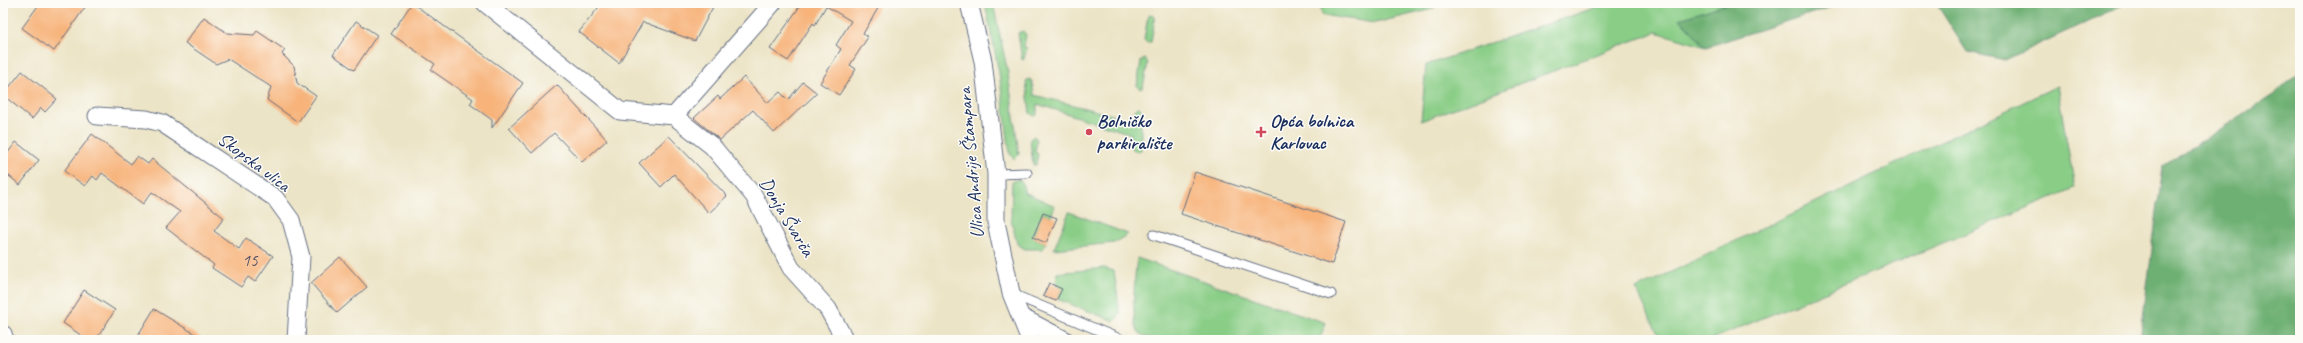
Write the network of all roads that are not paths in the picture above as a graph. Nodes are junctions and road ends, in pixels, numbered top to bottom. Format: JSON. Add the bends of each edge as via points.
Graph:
{"nodes":[{"id":1,"x":485,"y":3,"type":"edge"},
{"id":2,"x":773,"y":3,"type":"edge"},
{"id":3,"x":969,"y":3,"type":"edge"},
{"id":4,"x":97,"y":116,"type":"dead end"},
{"id":5,"x":674,"y":116,"type":"junction"},
{"id":6,"x":1027,"y":173,"type":"dead end"},
{"id":7,"x":996,"y":174,"type":"junction"},
{"id":8,"x":1154,"y":235,"type":"dead end"},
{"id":9,"x":1011,"y":293,"type":"junction"},
{"id":10,"x":1331,"y":294,"type":"dead end"},
{"id":11,"x":1021,"y":317,"type":"junction"},
{"id":12,"x":3,"y":334,"type":"edge"},
{"id":13,"x":5,"y":340,"type":"edge"},
{"id":14,"x":296,"y":340,"type":"edge"},
{"id":15,"x":845,"y":340,"type":"edge"},
{"id":16,"x":1030,"y":340,"type":"edge"},
{"id":17,"x":1065,"y":340,"type":"edge"},
{"id":18,"x":1122,"y":340,"type":"edge"}],
"edges":[{"from":1,"to":5,"type":"street","via":[[620,111]]},
{"from":2,"to":5,"type":"street"},
{"from":3,"to":7,"type":"street","name":"Ulica Andrije Štampara","via":[[983,61]]},
{"from":4,"to":14,"type":"street","name":"Skopska ulica","via":[[146,119],[162,123],[275,198],[291,220],[301,257]]},
{"from":5,"to":15,"type":"street","name":"Donja Švarča","via":[[712,146],[754,196],[791,268],[828,309]]},
{"from":6,"to":7,"type":"lane"},
{"from":7,"to":9,"type":"street","name":"Ulica Andrije Štampara","via":[[996,222]]},
{"from":8,"to":10,"type":"lane"},
{"from":9,"to":11,"type":"street","name":"Ulica Andrije Štampara"},
{"from":9,"to":18,"type":"lane"},
{"from":11,"to":16,"type":"street","name":"Ulica Andrije Štampara"},
{"from":11,"to":17,"type":"street"},
{"from":12,"to":13,"type":"street"}]}
